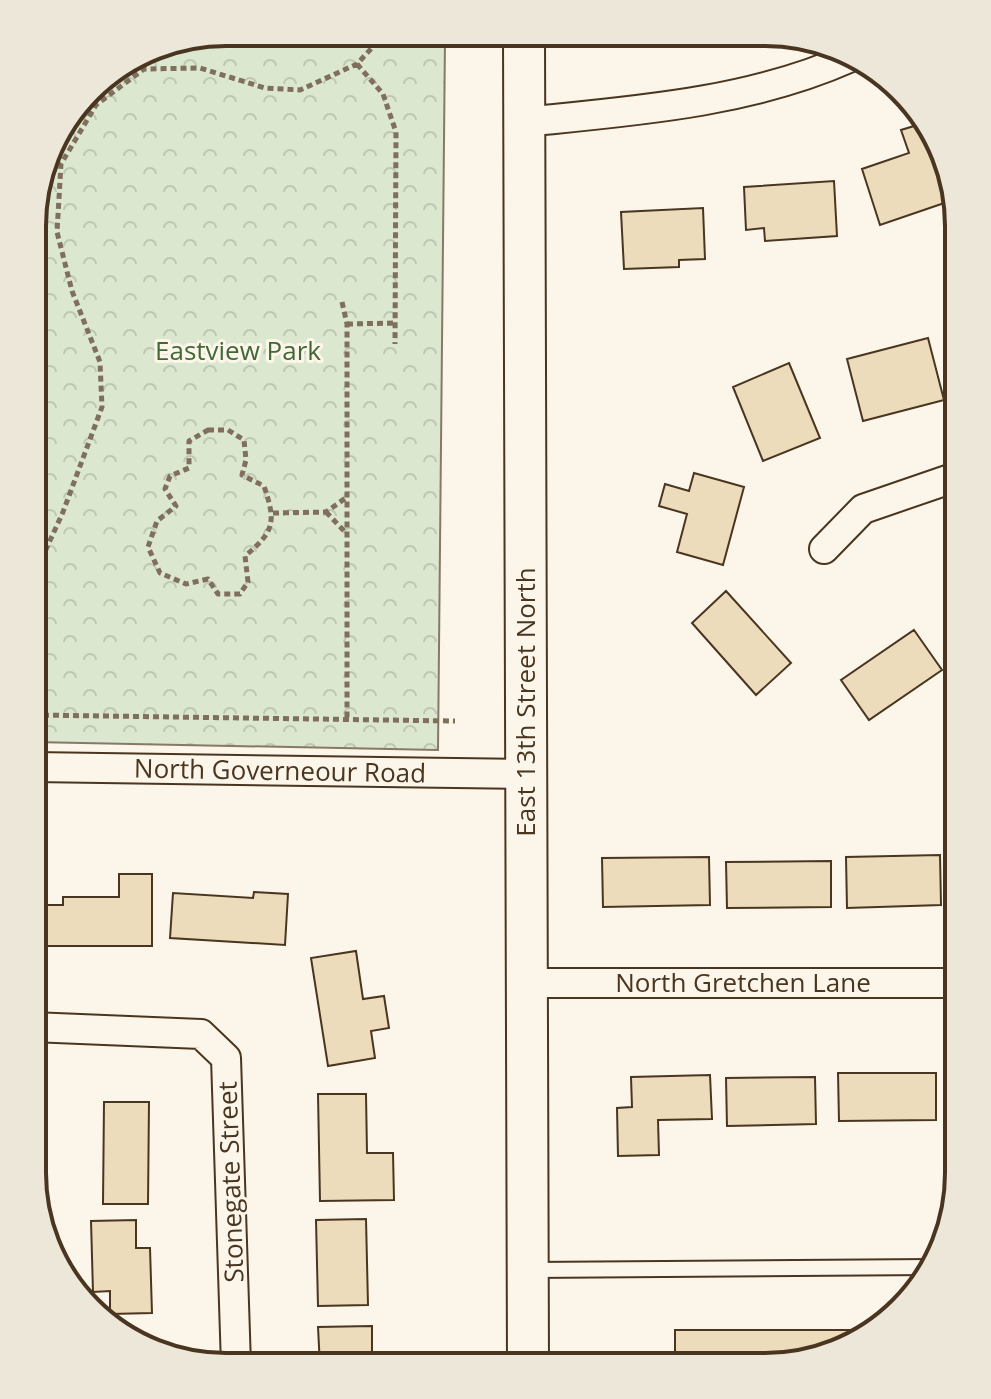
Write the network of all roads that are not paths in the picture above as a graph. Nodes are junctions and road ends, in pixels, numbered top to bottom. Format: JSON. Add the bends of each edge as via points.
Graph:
{"nodes":[{"id":1,"x":524,"y":46,"type":"edge"},
{"id":2,"x":839,"y":62,"type":"edge"},
{"id":3,"x":524,"y":122,"type":"junction"},
{"id":4,"x":945,"y":481,"type":"edge"},
{"id":5,"x":824,"y":549,"type":"dead end"},
{"id":6,"x":46,"y":767,"type":"edge"},
{"id":7,"x":526,"y":774,"type":"junction"},
{"id":8,"x":527,"y":983,"type":"junction"},
{"id":9,"x":945,"y":983,"type":"edge"},
{"id":10,"x":46,"y":1028,"type":"edge"},
{"id":11,"x":918,"y":1267,"type":"edge"},
{"id":12,"x":527,"y":1270,"type":"junction"},
{"id":13,"x":236,"y":1353,"type":"edge"},
{"id":14,"x":528,"y":1353,"type":"edge"}],
"edges":[{"from":1,"to":3,"type":"main road","name":"East 13th Street North"},
{"from":2,"to":3,"type":"street","via":[[677,107]]},
{"from":3,"to":7,"type":"main road","name":"East 13th Street North"},
{"from":4,"to":5,"type":"street","via":[[863,509]]},
{"from":6,"to":7,"type":"street","name":"North Governeour Road"},
{"from":7,"to":8,"type":"main road","name":"East 13th Street North"},
{"from":8,"to":9,"type":"street","name":"North Gretchen Lane"},
{"from":8,"to":12,"type":"main road","name":"East 13th Street North"},
{"from":10,"to":13,"type":"street","name":"Stonegate Street","via":[[201,1034],[226,1058]]},
{"from":11,"to":12,"type":"lane"},
{"from":12,"to":14,"type":"main road","name":"East 13th Street North"}]}
